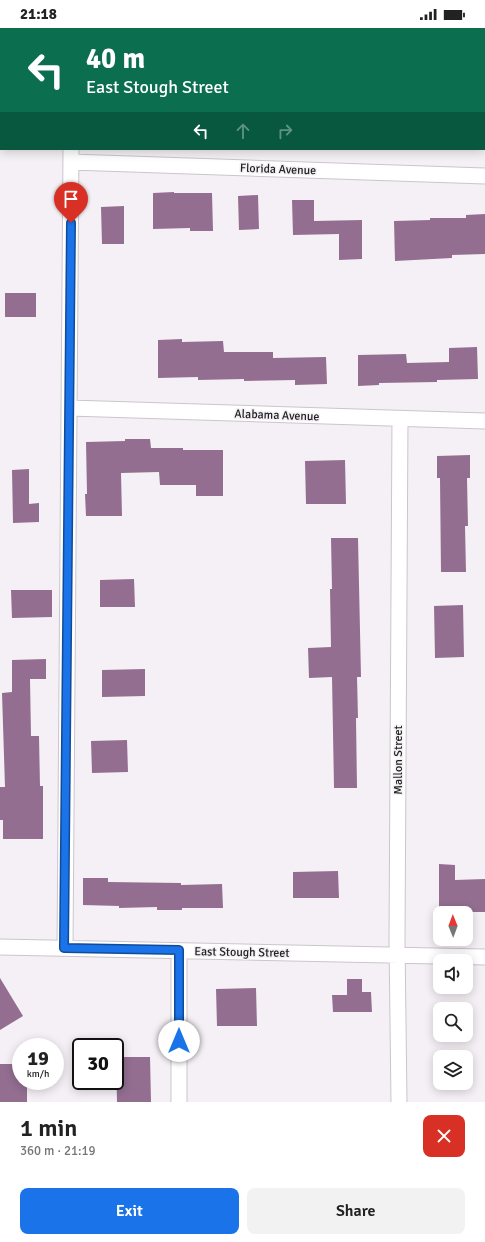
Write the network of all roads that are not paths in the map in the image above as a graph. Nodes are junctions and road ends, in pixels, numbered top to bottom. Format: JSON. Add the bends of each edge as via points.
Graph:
{"nodes":[{"id":1,"x":71,"y":155,"type":"edge"},
{"id":2,"x":485,"y":176,"type":"edge"},
{"id":3,"x":69,"y":408,"type":"junction"},
{"id":4,"x":400,"y":419,"type":"junction"},
{"id":5,"x":485,"y":421,"type":"edge"},
{"id":6,"x":0,"y":947,"type":"edge"},
{"id":7,"x":64,"y":948,"type":"junction"},
{"id":8,"x":179,"y":950,"type":"junction"},
{"id":9,"x":397,"y":955,"type":"junction"},
{"id":10,"x":485,"y":956,"type":"edge"},
{"id":11,"x":179,"y":1102,"type":"edge"},
{"id":12,"x":399,"y":1102,"type":"edge"}],
"edges":[{"from":1,"to":2,"type":"street","name":"Florida Avenue"},
{"from":1,"to":3,"type":"street"},
{"from":3,"to":4,"type":"street","name":"Alabama Avenue"},
{"from":3,"to":7,"type":"street"},
{"from":4,"to":5,"type":"street","name":"Alabama Avenue"},
{"from":4,"to":9,"type":"street","name":"Mallon Street"},
{"from":6,"to":7,"type":"street","name":"East Stough Street"},
{"from":7,"to":8,"type":"street","name":"East Stough Street"},
{"from":8,"to":9,"type":"street","name":"East Stough Street"},
{"from":8,"to":11,"type":"street"},
{"from":9,"to":10,"type":"street","name":"East Stough Street"},
{"from":9,"to":12,"type":"street","name":"Mallon Street"}]}
